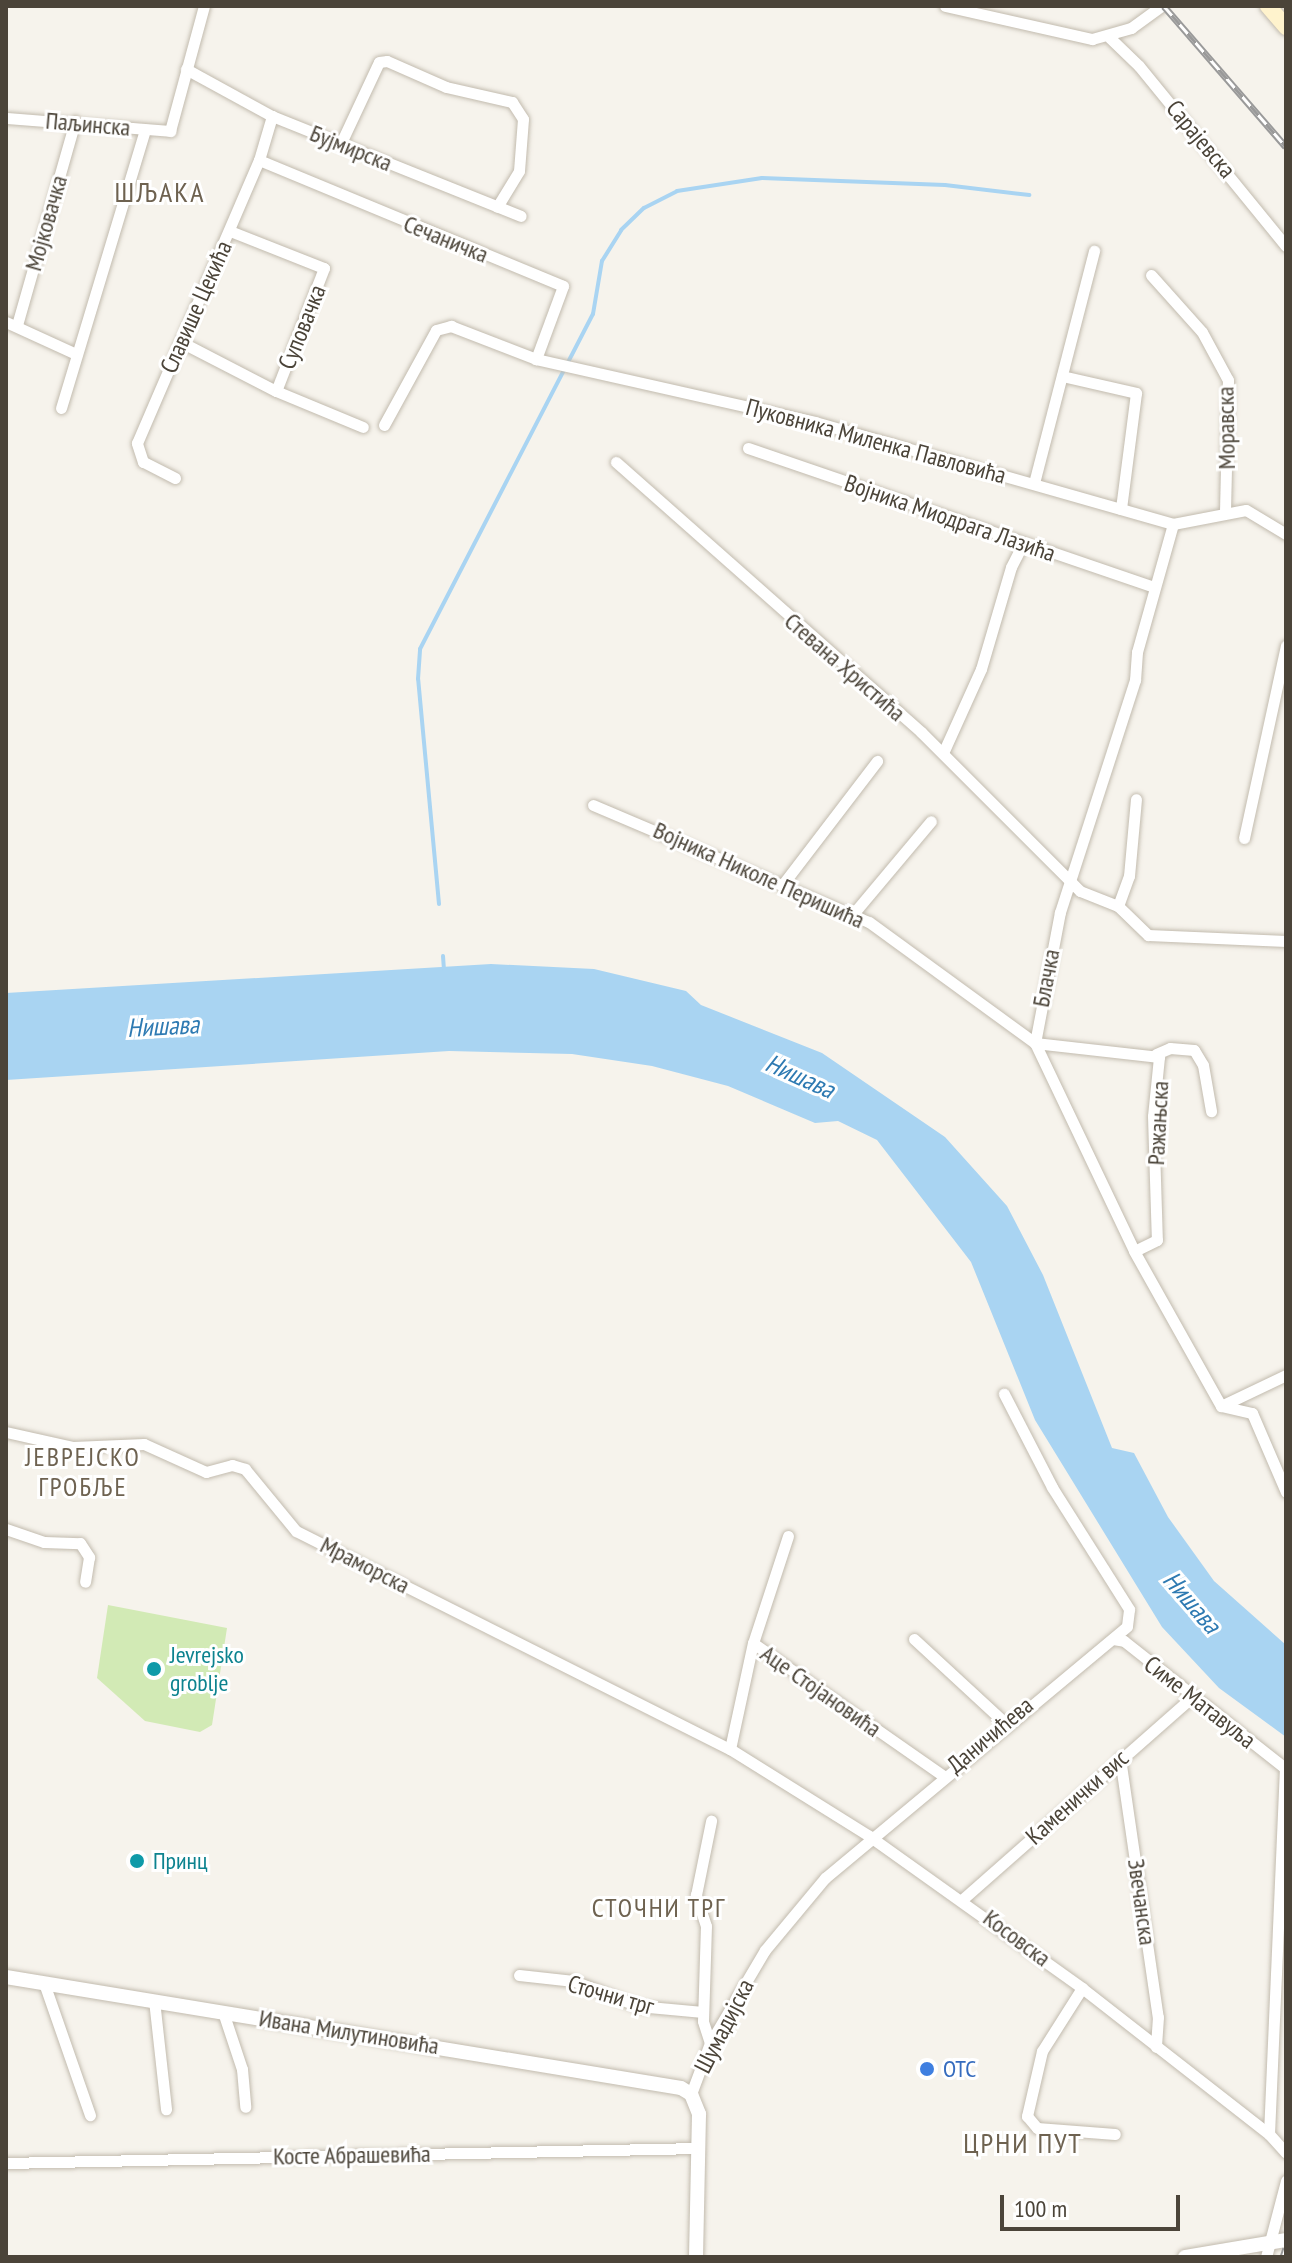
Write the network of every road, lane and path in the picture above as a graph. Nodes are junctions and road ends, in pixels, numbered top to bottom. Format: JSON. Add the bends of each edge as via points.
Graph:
{"nodes":[{"id":1,"x":945,"y":6,"type":"edge"},
{"id":2,"x":1161,"y":6,"type":"edge"},
{"id":3,"x":1268,"y":6,"type":"edge"},
{"id":4,"x":202,"y":7,"type":"edge"},
{"id":5,"x":1286,"y":27,"type":"edge"},
{"id":6,"x":1110,"y":38,"type":"junction"},
{"id":7,"x":186,"y":69,"type":"junction"},
{"id":8,"x":272,"y":116,"type":"junction"},
{"id":9,"x":6,"y":118,"type":"edge"},
{"id":10,"x":75,"y":121,"type":"junction"},
{"id":11,"x":145,"y":129,"type":"junction"},
{"id":12,"x":341,"y":143,"type":"junction"},
{"id":13,"x":259,"y":160,"type":"junction"},
{"id":14,"x":497,"y":207,"type":"junction"},
{"id":15,"x":521,"y":216,"type":"dead end"},
{"id":16,"x":230,"y":231,"type":"junction"},
{"id":17,"x":1286,"y":246,"type":"edge"},
{"id":18,"x":1094,"y":251,"type":"dead end"},
{"id":19,"x":1151,"y":275,"type":"dead end"},
{"id":20,"x":12,"y":323,"type":"edge"},
{"id":21,"x":181,"y":342,"type":"junction"},
{"id":22,"x":76,"y":354,"type":"junction"},
{"id":23,"x":536,"y":359,"type":"junction"},
{"id":24,"x":1062,"y":376,"type":"junction"},
{"id":25,"x":276,"y":391,"type":"junction"},
{"id":26,"x":61,"y":408,"type":"dead end"},
{"id":27,"x":384,"y":425,"type":"dead end"},
{"id":28,"x":363,"y":427,"type":"dead end"},
{"id":29,"x":748,"y":448,"type":"dead end"},
{"id":30,"x":616,"y":462,"type":"dead end"},
{"id":31,"x":175,"y":478,"type":"dead end"},
{"id":32,"x":1034,"y":483,"type":"junction"},
{"id":33,"x":1121,"y":509,"type":"junction"},
{"id":34,"x":1225,"y":511,"type":"junction"},
{"id":35,"x":1173,"y":524,"type":"junction"},
{"id":36,"x":1286,"y":534,"type":"edge"},
{"id":37,"x":1023,"y":543,"type":"junction"},
{"id":38,"x":1153,"y":587,"type":"junction"},
{"id":39,"x":1286,"y":646,"type":"edge"},
{"id":40,"x":943,"y":753,"type":"junction"},
{"id":41,"x":877,"y":761,"type":"dead end"},
{"id":42,"x":1136,"y":799,"type":"dead end"},
{"id":43,"x":593,"y":805,"type":"dead end"},
{"id":44,"x":931,"y":821,"type":"dead end"},
{"id":45,"x":1244,"y":838,"type":"dead end"},
{"id":46,"x":1069,"y":879,"type":"junction"},
{"id":47,"x":783,"y":884,"type":"junction"},
{"id":48,"x":1118,"y":906,"type":"junction"},
{"id":49,"x":853,"y":914,"type":"junction"},
{"id":50,"x":1286,"y":941,"type":"edge"},
{"id":51,"x":1035,"y":1043,"type":"junction"},
{"id":52,"x":1156,"y":1054,"type":"junction"},
{"id":53,"x":1211,"y":1111,"type":"dead end"},
{"id":54,"x":1134,"y":1251,"type":"junction"},
{"id":55,"x":1286,"y":1375,"type":"edge"},
{"id":56,"x":1004,"y":1394,"type":"dead end"},
{"id":57,"x":1221,"y":1406,"type":"junction"},
{"id":58,"x":6,"y":1432,"type":"edge"},
{"id":59,"x":1286,"y":1492,"type":"edge"},
{"id":60,"x":6,"y":1529,"type":"edge"},
{"id":61,"x":788,"y":1536,"type":"dead end"},
{"id":62,"x":85,"y":1582,"type":"dead end"},
{"id":63,"x":914,"y":1639,"type":"dead end"},
{"id":64,"x":1113,"y":1639,"type":"junction"},
{"id":65,"x":753,"y":1643,"type":"junction"},
{"id":66,"x":1192,"y":1697,"type":"junction"},
{"id":67,"x":1005,"y":1723,"type":"junction"},
{"id":68,"x":730,"y":1749,"type":"junction"},
{"id":69,"x":1120,"y":1758,"type":"junction"},
{"id":70,"x":1286,"y":1768,"type":"edge"},
{"id":71,"x":942,"y":1775,"type":"junction"},
{"id":72,"x":711,"y":1821,"type":"dead end"},
{"id":73,"x":869,"y":1836,"type":"junction"},
{"id":74,"x":964,"y":1898,"type":"junction"},
{"id":75,"x":519,"y":1975,"type":"dead end"},
{"id":76,"x":6,"y":1977,"type":"edge"},
{"id":77,"x":44,"y":1983,"type":"junction"},
{"id":78,"x":1082,"y":1988,"type":"junction"},
{"id":79,"x":154,"y":2000,"type":"junction"},
{"id":80,"x":223,"y":2012,"type":"junction"},
{"id":81,"x":703,"y":2012,"type":"junction"},
{"id":82,"x":710,"y":2043,"type":"junction"},
{"id":83,"x":1156,"y":2047,"type":"junction"},
{"id":84,"x":691,"y":2094,"type":"junction"},
{"id":85,"x":245,"y":2107,"type":"dead end"},
{"id":86,"x":166,"y":2109,"type":"dead end"},
{"id":87,"x":90,"y":2115,"type":"dead end"},
{"id":88,"x":1115,"y":2134,"type":"dead end"},
{"id":89,"x":1269,"y":2134,"type":"junction"},
{"id":90,"x":698,"y":2148,"type":"junction"},
{"id":91,"x":1286,"y":2153,"type":"edge"},
{"id":92,"x":6,"y":2163,"type":"edge"},
{"id":93,"x":1286,"y":2181,"type":"edge"},
{"id":94,"x":1286,"y":2240,"type":"edge"},
{"id":95,"x":1267,"y":2250,"type":"edge"},
{"id":96,"x":696,"y":2257,"type":"edge"},
{"id":97,"x":1185,"y":2257,"type":"edge"}],
"edges":[{"from":1,"to":6,"type":"street","via":[[1063,35]]},
{"from":2,"to":6,"type":"street"},
{"from":3,"to":5,"type":"main road"},
{"from":4,"to":7,"type":"street"},
{"from":6,"to":17,"type":"street","name":"Сарајевска"},
{"from":7,"to":8,"type":"street","name":"Бујмирска"},
{"from":7,"to":11,"type":"street","name":"Паљинска","via":[[170,131]]},
{"from":8,"to":12,"type":"street","name":"Бујмирска"},
{"from":8,"to":13,"type":"street","name":"Славише Цекића"},
{"from":9,"to":10,"type":"street","name":"Паљинска"},
{"from":10,"to":11,"type":"street","name":"Паљинска"},
{"from":10,"to":20,"type":"street","name":"Мојковачка"},
{"from":11,"to":22,"type":"street"},
{"from":12,"to":14,"type":"street","name":"Бујмирска"},
{"from":12,"to":14,"type":"street","via":[[379,62],[512,102],[523,119],[519,171]]},
{"from":13,"to":16,"type":"street","name":"Славише Цекића"},
{"from":13,"to":23,"type":"street","name":"Сечаничка","via":[[563,286]]},
{"from":14,"to":15,"type":"street","name":"Бујмирска"},
{"from":16,"to":21,"type":"street","name":"Славише Цекића"},
{"from":16,"to":25,"type":"street","name":"Суповачка","via":[[324,268]]},
{"from":18,"to":24,"type":"street"},
{"from":19,"to":34,"type":"street","name":"Моравска","via":[[1202,332],[1228,380]]},
{"from":20,"to":22,"type":"street"},
{"from":21,"to":25,"type":"street"},
{"from":21,"to":31,"type":"street","name":"Славише Цекића","via":[[137,443],[143,462]]},
{"from":22,"to":26,"type":"street"},
{"from":23,"to":27,"type":"street","name":"Пуковника Миленка Павловића","via":[[444,325]]},
{"from":23,"to":32,"type":"street","name":"Пуковника Миленка Павловића","via":[[815,422]]},
{"from":24,"to":32,"type":"street"},
{"from":24,"to":33,"type":"street","via":[[1136,393]]},
{"from":25,"to":28,"type":"street"},
{"from":29,"to":37,"type":"street","name":"Војника Миодрага Лазића"},
{"from":30,"to":40,"type":"street","name":"Стевана Христића"},
{"from":32,"to":33,"type":"street","name":"Пуковника Миленка Павловића"},
{"from":33,"to":35,"type":"street","name":"Пуковника Миленка Павловића"},
{"from":34,"to":35,"type":"street"},
{"from":34,"to":36,"type":"street","via":[[1259,515]]},
{"from":35,"to":38,"type":"street","name":"Блачка"},
{"from":37,"to":38,"type":"street","name":"Војника Миодрага Лазића"},
{"from":37,"to":40,"type":"street","via":[[981,669]]},
{"from":38,"to":46,"type":"street","name":"Блачка","via":[[1135,680]]},
{"from":39,"to":45,"type":"street"},
{"from":40,"to":46,"type":"street","name":"Стевана Христића"},
{"from":41,"to":47,"type":"street"},
{"from":42,"to":48,"type":"street","via":[[1129,876]]},
{"from":43,"to":47,"type":"street","name":"Војника Николе Перишића"},
{"from":44,"to":49,"type":"street"},
{"from":46,"to":48,"type":"street","name":"Стевана Христића","via":[[1080,891]]},
{"from":46,"to":51,"type":"street","name":"Блачка"},
{"from":47,"to":49,"type":"street","name":"Војника Николе Перишића"},
{"from":48,"to":50,"type":"street","via":[[1148,935]]},
{"from":49,"to":51,"type":"street","name":"Војника Николе Перишића"},
{"from":51,"to":52,"type":"street","name":"Ражањска"},
{"from":51,"to":54,"type":"street"},
{"from":52,"to":53,"type":"street","via":[[1170,1048],[1194,1050],[1203,1065]]},
{"from":52,"to":54,"type":"street","name":"Ражањска","via":[[1161,1069],[1153,1116],[1157,1240]]},
{"from":54,"to":57,"type":"street"},
{"from":55,"to":57,"type":"street"},
{"from":56,"to":64,"type":"street","via":[[1058,1499],[1129,1609],[1127,1626]]},
{"from":57,"to":59,"type":"street","via":[[1252,1413]]},
{"from":58,"to":68,"type":"street","name":"Мраморска","via":[[73,1447],[154,1445],[206,1472],[232,1465],[245,1469],[296,1531]]},
{"from":60,"to":62,"type":"street","via":[[44,1542],[80,1543],[89,1557]]},
{"from":61,"to":65,"type":"street","name":"Аце Стојановића"},
{"from":63,"to":67,"type":"street"},
{"from":64,"to":66,"type":"street","name":"Симе Матавуља","via":[[1124,1641]]},
{"from":64,"to":67,"type":"street","name":"Даничићева"},
{"from":65,"to":68,"type":"street"},
{"from":65,"to":71,"type":"street","name":"Аце Стојановића"},
{"from":66,"to":69,"type":"street","name":"Каменички вис"},
{"from":66,"to":70,"type":"street","name":"Симе Матавуља"},
{"from":67,"to":71,"type":"street","name":"Даничићева"},
{"from":68,"to":73,"type":"street","name":"Косовска"},
{"from":69,"to":74,"type":"street","name":"Каменички вис"},
{"from":69,"to":83,"type":"street","name":"Звечанска","via":[[1158,2017]]},
{"from":70,"to":89,"type":"street"},
{"from":71,"to":73,"type":"street","name":"Даничићева"},
{"from":72,"to":81,"type":"street","via":[[696,1895],[706,1926]]},
{"from":73,"to":74,"type":"street","name":"Косовска"},
{"from":73,"to":82,"type":"street","name":"Шумадијска","via":[[793,1912]]},
{"from":74,"to":78,"type":"street","name":"Косовска"},
{"from":75,"to":81,"type":"street","name":"Сточни трг","via":[[574,1981],[638,2006]]},
{"from":76,"to":77,"type":"street","name":"Ивана Милутиновића"},
{"from":77,"to":79,"type":"street","name":"Ивана Милутиновића"},
{"from":77,"to":87,"type":"street"},
{"from":78,"to":83,"type":"street","name":"Косовска"},
{"from":78,"to":88,"type":"street","via":[[1042,2051],[1027,2116],[1037,2128]]},
{"from":79,"to":80,"type":"street","name":"Ивана Милутиновића"},
{"from":79,"to":86,"type":"street"},
{"from":80,"to":84,"type":"street","name":"Ивана Милутиновића","via":[[669,2085]]},
{"from":80,"to":85,"type":"street","via":[[242,2069]]},
{"from":81,"to":82,"type":"street"},
{"from":82,"to":84,"type":"street","name":"Шумадијска"},
{"from":83,"to":89,"type":"street","name":"Косовска"},
{"from":84,"to":90,"type":"street","name":"Шумадијска","via":[[699,2114]]},
{"from":89,"to":91,"type":"street","name":"Косовска"},
{"from":90,"to":92,"type":"street","name":"Косте Абрашевића"},
{"from":90,"to":96,"type":"street","name":"Шумадијска"},
{"from":93,"to":95,"type":"street"},
{"from":94,"to":95,"type":"street"},
{"from":95,"to":97,"type":"street"}]}
